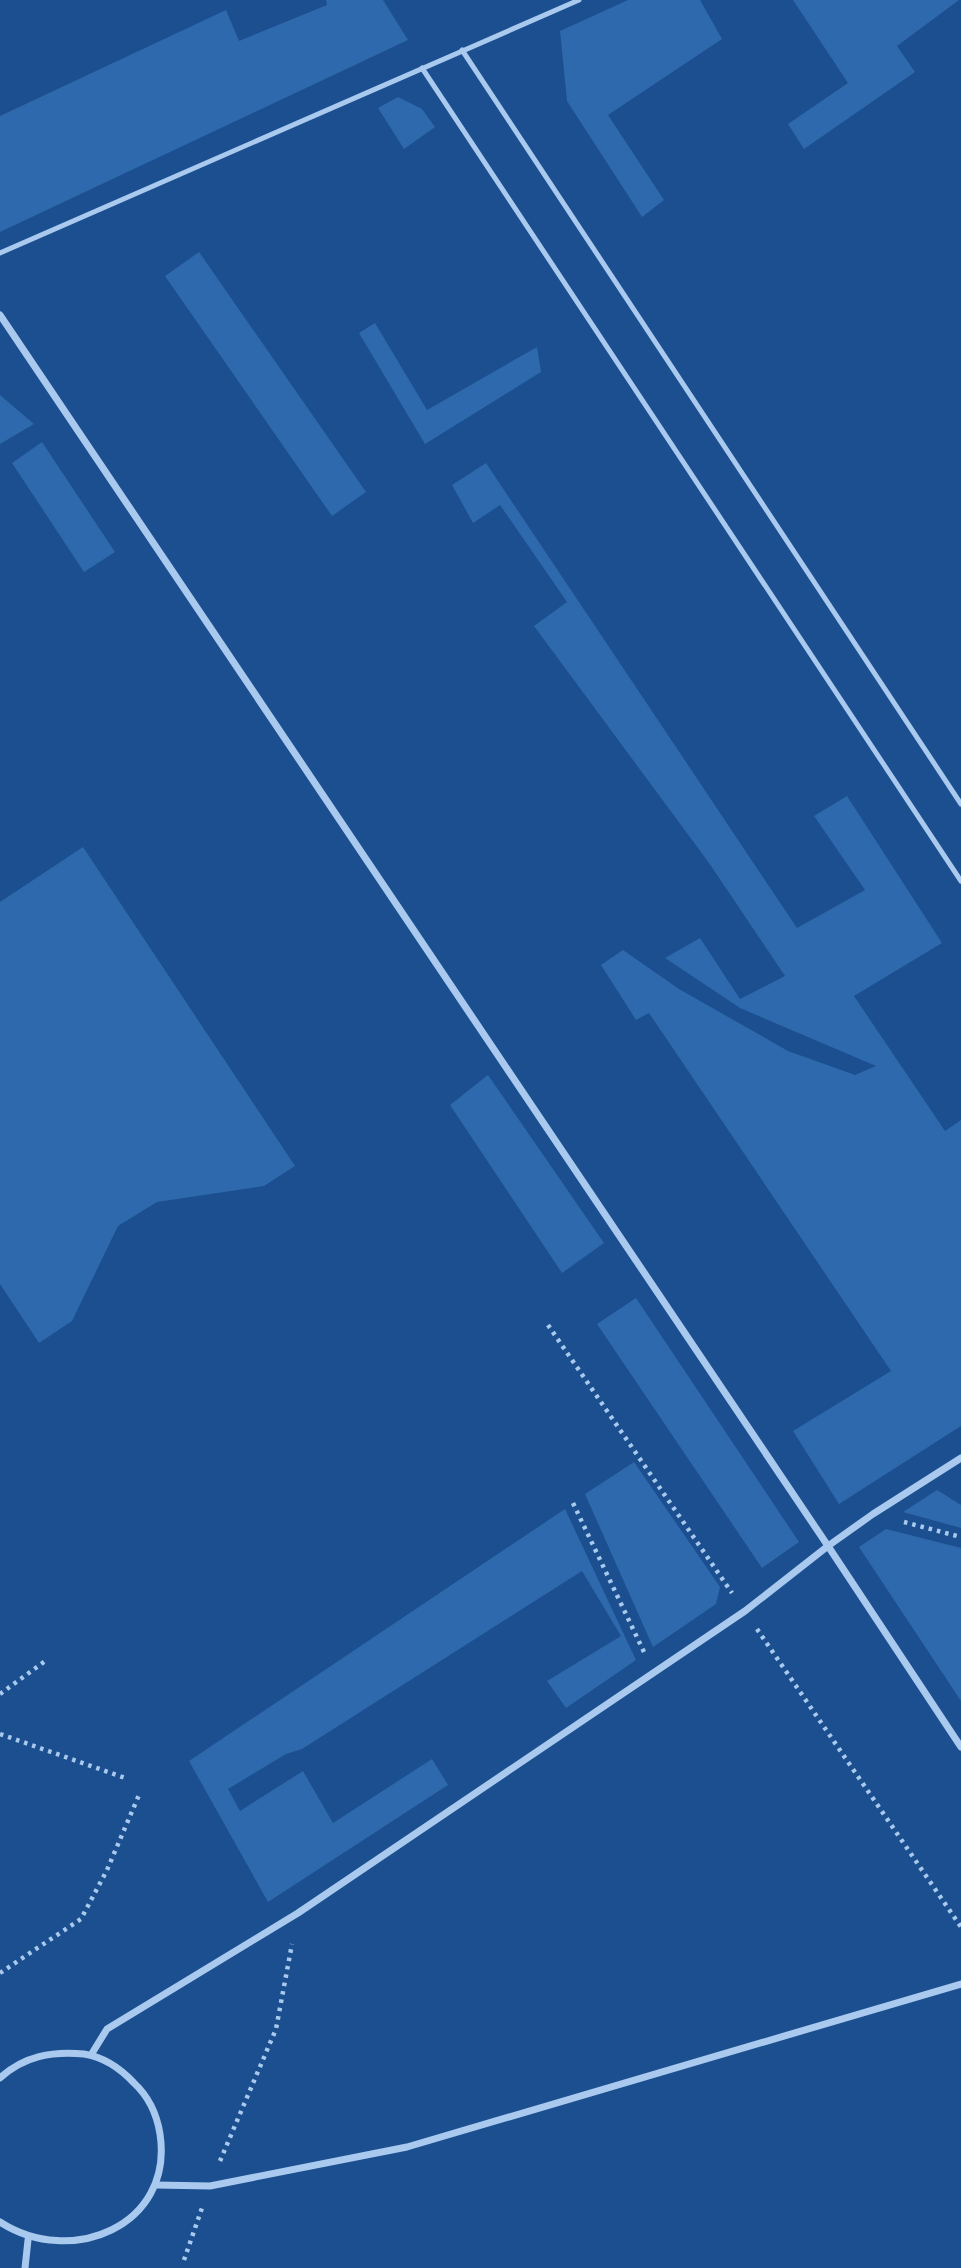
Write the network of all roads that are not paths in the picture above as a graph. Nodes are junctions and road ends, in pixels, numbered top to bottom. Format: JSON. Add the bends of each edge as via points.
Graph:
{"nodes":[{"id":1,"x":579,"y":0,"type":"edge"},
{"id":2,"x":462,"y":50,"type":"junction"},
{"id":3,"x":422,"y":68,"type":"junction"},
{"id":4,"x":0,"y":253,"type":"edge"},
{"id":5,"x":0,"y":315,"type":"edge"},
{"id":6,"x":961,"y":804,"type":"edge"},
{"id":7,"x":961,"y":881,"type":"edge"},
{"id":8,"x":961,"y":1458,"type":"edge"},
{"id":9,"x":828,"y":1546,"type":"junction"},
{"id":10,"x":961,"y":1747,"type":"edge"},
{"id":11,"x":961,"y":1984,"type":"edge"},
{"id":12,"x":91,"y":2055,"type":"junction"},
{"id":13,"x":0,"y":2078,"type":"edge"},
{"id":14,"x":156,"y":2185,"type":"junction"},
{"id":15,"x":0,"y":2222,"type":"edge"},
{"id":16,"x":28,"y":2240,"type":"junction"},
{"id":17,"x":25,"y":2268,"type":"edge"}],
"edges":[{"from":1,"to":2,"type":"lane"},
{"from":2,"to":3,"type":"lane"},
{"from":2,"to":6,"type":"lane"},
{"from":3,"to":4,"type":"lane"},
{"from":3,"to":7,"type":"lane"},
{"from":5,"to":9,"type":"street"},
{"from":8,"to":9,"type":"street"},
{"from":9,"to":10,"type":"street"},
{"from":9,"to":12,"type":"street","via":[[745,1611],[298,1913],[107,2029]]},
{"from":11,"to":14,"type":"street","via":[[407,2147],[210,2186]]},
{"from":12,"to":13,"type":"street","via":[[63,2052],[36,2056]]},
{"from":12,"to":14,"type":"street","via":[[120,2069],[144,2092],[158,2121],[163,2153]]},
{"from":14,"to":16,"type":"street","via":[[141,2212],[117,2232],[89,2245],[58,2248]]},
{"from":15,"to":16,"type":"street"},
{"from":16,"to":17,"type":"street"}]}
